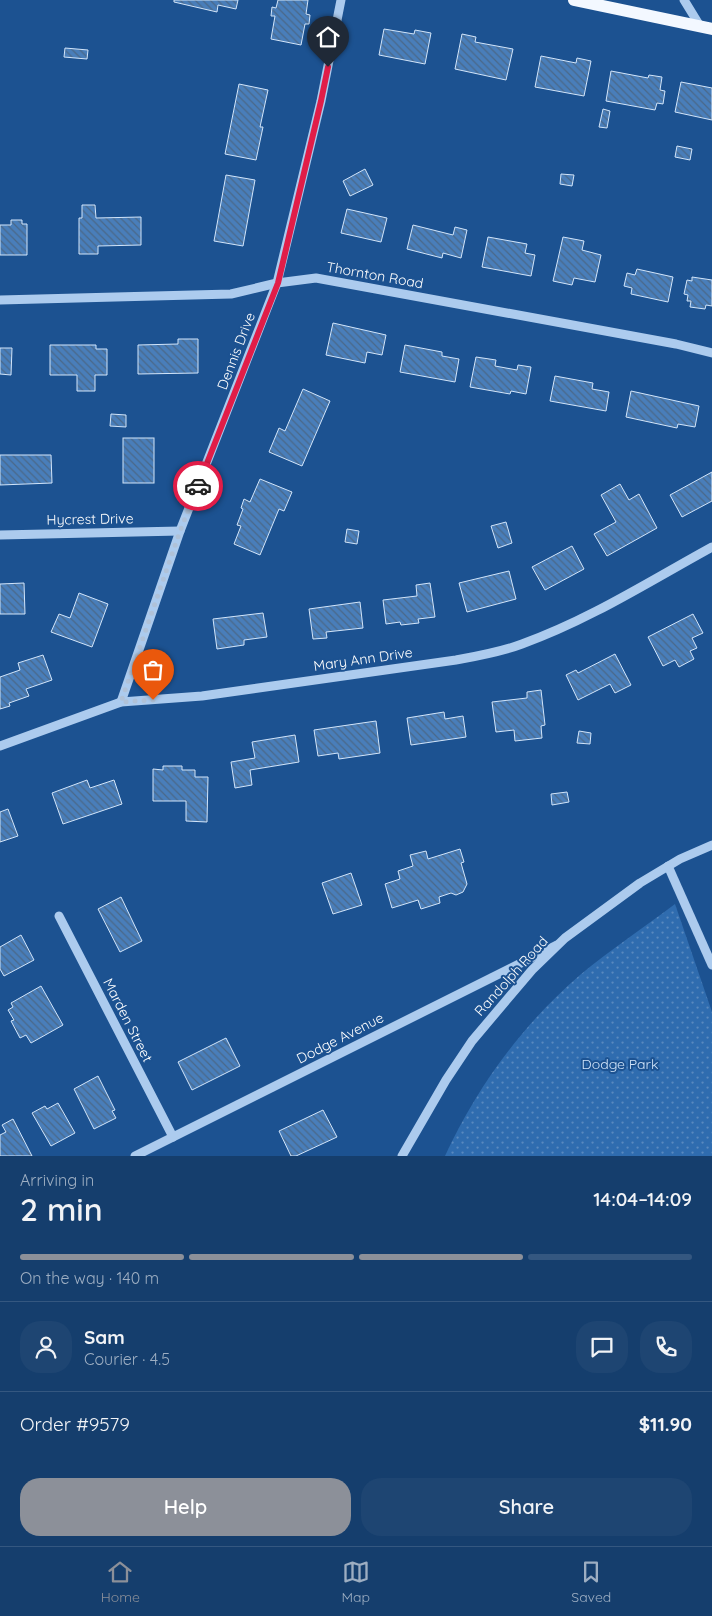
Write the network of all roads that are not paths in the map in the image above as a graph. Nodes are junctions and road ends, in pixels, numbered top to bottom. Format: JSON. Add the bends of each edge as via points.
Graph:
{"nodes":[{"id":1,"x":341,"y":0,"type":"edge"},
{"id":2,"x":574,"y":0,"type":"edge"},
{"id":3,"x":684,"y":0,"type":"edge"},
{"id":4,"x":706,"y":28,"type":"edge"},
{"id":5,"x":278,"y":283,"type":"junction"},
{"id":6,"x":0,"y":300,"type":"edge"},
{"id":7,"x":712,"y":353,"type":"edge"},
{"id":8,"x":180,"y":531,"type":"junction"},
{"id":9,"x":0,"y":535,"type":"edge"},
{"id":10,"x":712,"y":547,"type":"edge"},
{"id":11,"x":121,"y":702,"type":"junction"},
{"id":12,"x":0,"y":746,"type":"edge"},
{"id":13,"x":712,"y":845,"type":"edge"},
{"id":14,"x":668,"y":866,"type":"junction"},
{"id":15,"x":59,"y":916,"type":"dead end"},
{"id":16,"x":557,"y":945,"type":"junction"},
{"id":17,"x":712,"y":965,"type":"edge"},
{"id":18,"x":173,"y":1137,"type":"junction"},
{"id":19,"x":135,"y":1156,"type":"edge"},
{"id":20,"x":402,"y":1156,"type":"edge"}],
"edges":[{"from":1,"to":5,"type":"street","name":"Dennis Drive"},
{"from":2,"to":4,"type":"main road"},
{"from":3,"to":4,"type":"street"},
{"from":5,"to":6,"type":"street","name":"Thornton Road","via":[[231,294]]},
{"from":5,"to":7,"type":"street","name":"Thornton Road","via":[[316,278]]},
{"from":5,"to":8,"type":"street","name":"Dennis Drive"},
{"from":8,"to":9,"type":"street","name":"Hycrest Drive"},
{"from":8,"to":11,"type":"street","name":"Dennis Drive"},
{"from":10,"to":11,"type":"street","name":"Mary Ann Drive","via":[[585,616],[545,635],[491,654],[202,696]]},
{"from":11,"to":12,"type":"street","name":"Mary Ann Drive"},
{"from":13,"to":14,"type":"street","name":"Randolph Road"},
{"from":14,"to":16,"type":"street","name":"Randolph Road"},
{"from":14,"to":17,"type":"street"},
{"from":15,"to":18,"type":"street","name":"Marden Street"},
{"from":16,"to":18,"type":"street","name":"Dodge Avenue"},
{"from":16,"to":20,"type":"street","name":"Randolph Road","via":[[472,1041]]},
{"from":18,"to":19,"type":"street","name":"Dodge Avenue"}]}
